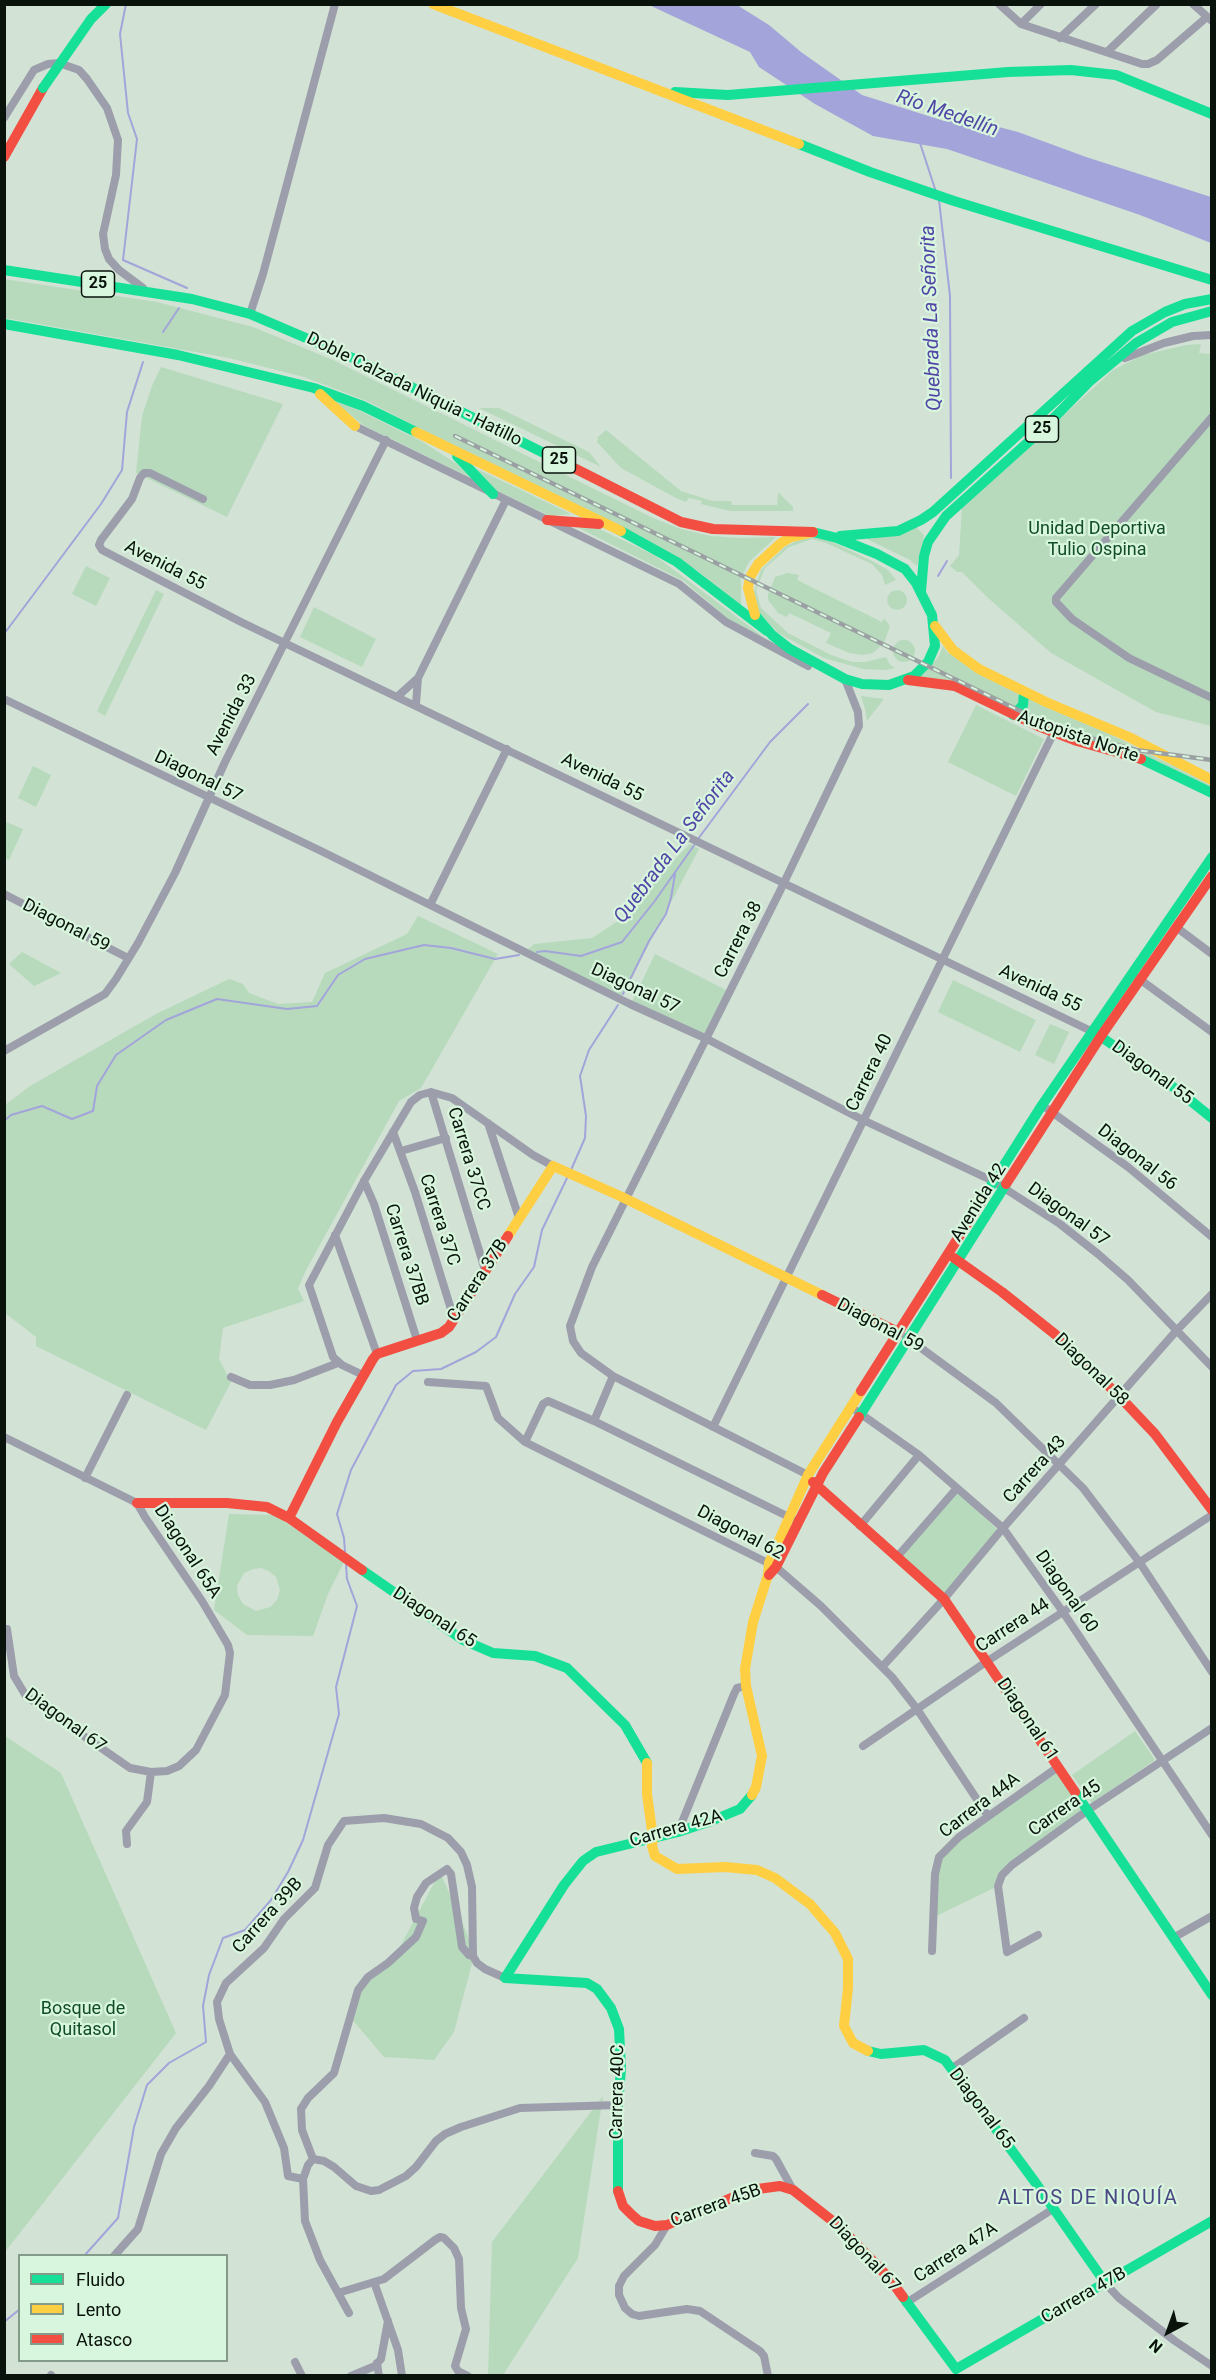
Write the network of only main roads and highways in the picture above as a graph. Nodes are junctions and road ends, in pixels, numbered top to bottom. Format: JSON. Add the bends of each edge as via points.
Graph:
{"nodes":[{"id":1,"x":106,"y":4,"type":"edge"},
{"id":2,"x":433,"y":4,"type":"edge"},
{"id":3,"x":660,"y":90,"type":"junction"},
{"id":4,"x":1212,"y":114,"type":"edge"},
{"id":5,"x":4,"y":157,"type":"edge"},
{"id":6,"x":4,"y":270,"type":"edge"},
{"id":7,"x":1212,"y":280,"type":"edge"},
{"id":8,"x":1212,"y":299,"type":"edge"},
{"id":9,"x":1212,"y":311,"type":"edge"},
{"id":10,"x":4,"y":324,"type":"edge"},
{"id":11,"x":314,"y":388,"type":"junction"},
{"id":12,"x":355,"y":426,"type":"road end"},
{"id":13,"x":451,"y":450,"type":"junction"},
{"id":14,"x":493,"y":494,"type":"road end"},
{"id":15,"x":548,"y":520,"type":"road end"},
{"id":16,"x":608,"y":524,"type":"junction"},
{"id":17,"x":813,"y":532,"type":"junction"},
{"id":18,"x":833,"y":537,"type":"junction"},
{"id":19,"x":921,"y":591,"type":"junction"},
{"id":20,"x":935,"y":626,"type":"junction"},
{"id":21,"x":767,"y":631,"type":"junction"},
{"id":22,"x":908,"y":680,"type":"junction"},
{"id":23,"x":1024,"y":692,"type":"junction"},
{"id":24,"x":1013,"y":715,"type":"junction"},
{"id":25,"x":1212,"y":780,"type":"edge"},
{"id":26,"x":1212,"y":792,"type":"edge"},
{"id":27,"x":1212,"y":857,"type":"edge"},
{"id":28,"x":1212,"y":876,"type":"edge"},
{"id":29,"x":1135,"y":975,"type":"junction"},
{"id":30,"x":1096,"y":1033,"type":"junction"},
{"id":31,"x":1212,"y":1118,"type":"edge"},
{"id":32,"x":552,"y":1166,"type":"joint"},
{"id":33,"x":947,"y":1253,"type":"junction"},
{"id":34,"x":958,"y":1261,"type":"junction"},
{"id":35,"x":898,"y":1332,"type":"junction"},
{"id":36,"x":807,"y":1475,"type":"junction"},
{"id":37,"x":816,"y":1486,"type":"junction"},
{"id":38,"x":138,"y":1503,"type":"road end"},
{"id":39,"x":1212,"y":1512,"type":"edge"},
{"id":40,"x":288,"y":1518,"type":"junction"},
{"id":41,"x":793,"y":1519,"type":"junction"},
{"id":42,"x":771,"y":1568,"type":"joint"},
{"id":43,"x":653,"y":1838,"type":"junction"},
{"id":44,"x":505,"y":1978,"type":"joint"},
{"id":45,"x":1212,"y":1995,"type":"edge"},
{"id":46,"x":793,"y":2190,"type":"joint"},
{"id":47,"x":639,"y":2221,"type":"joint"},
{"id":48,"x":1212,"y":2221,"type":"edge"},
{"id":49,"x":1106,"y":2284,"type":"junction"},
{"id":50,"x":959,"y":2372,"type":"edge"}],
"edges":[{"from":1,"to":5,"type":"main road","bridge":true,"via":[[91,19],[44,88]]},
{"from":2,"to":3,"type":"main road"},
{"from":3,"to":4,"type":"main road","via":[[728,95],[1071,70],[1116,75]]},
{"from":3,"to":7,"type":"main road","via":[[924,191]]},
{"from":6,"to":17,"type":"main road","name":"Doble Calzada Niquia - Hatillo","number":"25","via":[[114,286],[250,314],[355,359],[681,522],[713,530]]},
{"from":8,"to":18,"type":"main road","number":"25","via":[[1185,304],[1132,331],[921,520],[898,531]]},
{"from":9,"to":19,"type":"main road","number":"25","via":[[1188,316],[1151,332],[1089,382],[941,520],[924,556]]},
{"from":10,"to":11,"type":"main road","name":"Doble Calzada Niquia - Hatillo","number":"25","via":[[166,353]]},
{"from":11,"to":12,"type":"main road"},
{"from":11,"to":13,"type":"main road","name":"Doble Calzada Niquia - Hatillo","number":"25","via":[[363,406]]},
{"from":13,"to":14,"type":"main road"},
{"from":13,"to":16,"type":"main road","name":"Doble Calzada Niquia - Hatillo","number":"25"},
{"from":15,"to":16,"type":"main road"},
{"from":16,"to":21,"type":"main road","name":"Doble Calzada Niquia - Hatillo","number":"25","via":[[676,562]]},
{"from":17,"to":18,"type":"main road","number":"25"},
{"from":17,"to":21,"type":"main road","number":"25","via":[[781,543],[750,577],[751,607]]},
{"from":18,"to":19,"type":"main road","number":"25","via":[[896,564],[912,576]]},
{"from":19,"to":20,"type":"main road","number":"25"},
{"from":20,"to":22,"type":"main road","number":"25","via":[[932,654]]},
{"from":20,"to":23,"type":"main road","name":"Autopista Norte","via":[[962,658]]},
{"from":21,"to":22,"type":"main road","number":"25","via":[[790,649],[844,679],[876,686]]},
{"from":22,"to":24,"type":"main road","name":"Autopista Norte","via":[[947,683]]},
{"from":23,"to":24,"type":"main road","via":[[1023,705]]},
{"from":23,"to":25,"type":"main road","name":"Autopista Norte","via":[[1119,732]]},
{"from":24,"to":26,"type":"main road","name":"Autopista Norte","via":[[1054,732],[1132,755]]},
{"from":27,"to":29,"type":"main road","name":"Avenida 42"},
{"from":28,"to":29,"type":"main road","name":"Avenida 42"},
{"from":29,"to":30,"type":"main road","name":"Avenida 42"},
{"from":30,"to":31,"type":"main road","name":"Diagonal 55"},
{"from":30,"to":33,"type":"main road","name":"Avenida 42","via":[[1042,1105]]},
{"from":30,"to":34,"type":"main road","name":"Avenida 42","via":[[1052,1112]]},
{"from":32,"to":35,"type":"main road","name":"Diagonal 59"},
{"from":32,"to":40,"type":"main road","name":"Carrera 37B","via":[[454,1319],[441,1332],[377,1354]]},
{"from":33,"to":34,"type":"main road","name":"Diagonal 58"},
{"from":33,"to":35,"type":"main road","name":"Avenida 42"},
{"from":34,"to":37,"type":"main road","name":"Avenida 42"},
{"from":34,"to":39,"type":"main road","name":"Diagonal 58","via":[[1056,1335],[1120,1397],[1155,1434]]},
{"from":35,"to":36,"type":"main road","name":"Avenida 42"},
{"from":36,"to":37,"type":"main road","name":"Diagonal 61"},
{"from":36,"to":41,"type":"main road","name":"Avenida 42"},
{"from":37,"to":41,"type":"main road","name":"Avenida 42"},
{"from":37,"to":45,"type":"main road","name":"Diagonal 61","via":[[944,1599]]},
{"from":38,"to":40,"type":"main road","name":"Diagonal 65","via":[[267,1507]]},
{"from":40,"to":43,"type":"main road","name":"Diagonal 65","via":[[464,1640],[499,1655],[535,1656],[567,1668],[625,1725],[647,1760]]},
{"from":41,"to":42,"type":"main road","name":"Avenida 42"},
{"from":42,"to":43,"type":"main road","name":"Carrera 42A","via":[[753,1622],[745,1669],[762,1756],[756,1787],[740,1809]]},
{"from":43,"to":44,"type":"main road","name":"Carrera 42A","via":[[596,1852],[583,1861]]},
{"from":43,"to":49,"type":"main road","name":"Diagonal 65","via":[[655,1856],[677,1869],[757,1870],[792,1890],[822,1917],[848,1959],[844,2026],[853,2043],[872,2053],[924,2050],[945,2060]]},
{"from":44,"to":47,"type":"main road","name":"Carrera 40C","via":[[587,1983],[597,1989],[611,2008],[619,2029],[621,2068],[618,2194],[623,2206]]},
{"from":46,"to":47,"type":"main road","name":"Carrera 45B","via":[[780,2186],[750,2190],[667,2225]]},
{"from":46,"to":50,"type":"main road","name":"Diagonal 67","via":[[839,2226],[890,2279]]},
{"from":48,"to":49,"type":"main road","name":"Carrera 47B"},
{"from":49,"to":50,"type":"main road","name":"Carrera 47B"}]}
